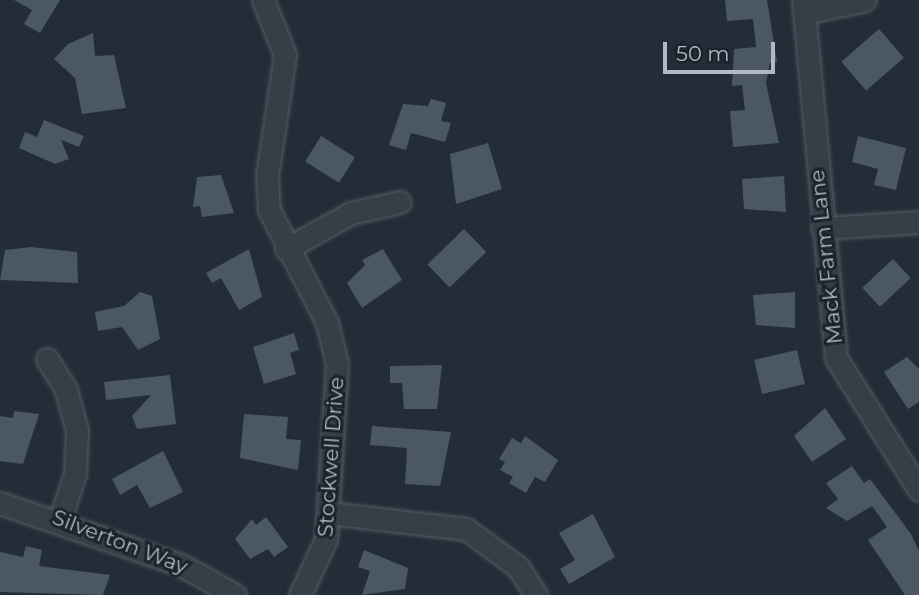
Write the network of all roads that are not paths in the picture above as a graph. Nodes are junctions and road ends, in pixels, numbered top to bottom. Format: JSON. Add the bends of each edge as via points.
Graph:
{"nodes":[{"id":1,"x":263,"y":0,"type":"edge"},
{"id":2,"x":866,"y":0,"type":"edge"},
{"id":3,"x":804,"y":7,"type":"edge"},
{"id":4,"x":400,"y":202,"type":"dead end"},
{"id":5,"x":919,"y":222,"type":"edge"},
{"id":6,"x":822,"y":228,"type":"junction"},
{"id":7,"x":286,"y":249,"type":"junction"},
{"id":8,"x":47,"y":359,"type":"dead end"},
{"id":9,"x":919,"y":490,"type":"edge"},
{"id":10,"x":0,"y":503,"type":"edge"},
{"id":11,"x":328,"y":513,"type":"junction"},
{"id":12,"x":60,"y":519,"type":"junction"},
{"id":13,"x":235,"y":595,"type":"edge"},
{"id":14,"x":300,"y":595,"type":"edge"},
{"id":15,"x":536,"y":595,"type":"edge"}],
"edges":[{"from":1,"to":7,"type":"street","name":"Stockwell Drive","via":[[285,55],[267,185],[271,219]]},
{"from":2,"to":3,"type":"street"},
{"from":3,"to":6,"type":"street","name":"Mack Farm Lane"},
{"from":4,"to":7,"type":"street","via":[[351,212]]},
{"from":5,"to":6,"type":"street"},
{"from":6,"to":9,"type":"street","name":"Mack Farm Lane","via":[[836,358]]},
{"from":7,"to":11,"type":"street","name":"Stockwell Drive","via":[[327,323],[337,359]]},
{"from":8,"to":12,"type":"street","via":[[70,400],[78,440],[73,482]]},
{"from":10,"to":12,"type":"street","name":"Silverton Way"},
{"from":11,"to":14,"type":"street","name":"Stockwell Drive","via":[[317,568]]},
{"from":11,"to":15,"type":"street","via":[[466,529],[518,567]]},
{"from":12,"to":13,"type":"street","name":"Silverton Way","via":[[181,565]]}]}
